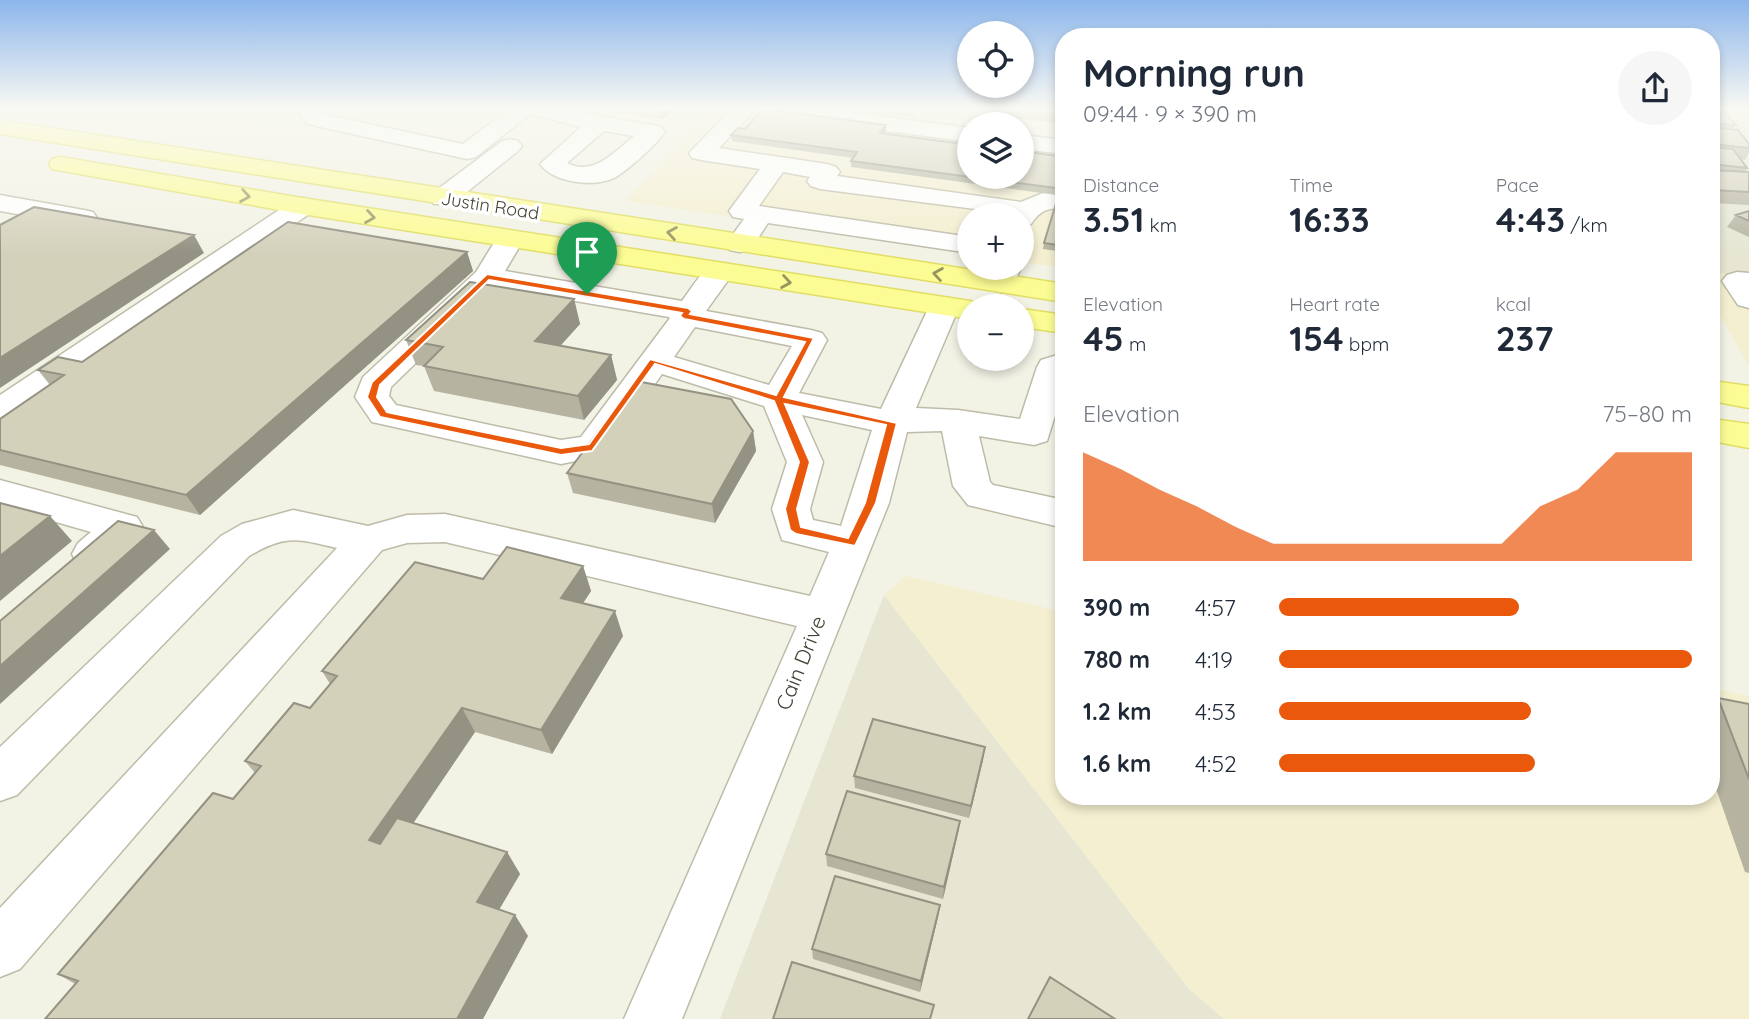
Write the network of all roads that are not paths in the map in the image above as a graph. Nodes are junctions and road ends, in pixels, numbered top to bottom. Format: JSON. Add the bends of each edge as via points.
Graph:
{"nodes":[{"id":1,"x":187,"y":158,"type":"edge"},
{"id":2,"x":493,"y":158,"type":"edge"},
{"id":3,"x":732,"y":158,"type":"edge"},
{"id":4,"x":40,"y":160,"type":"dead end"},
{"id":5,"x":777,"y":164,"type":"junction"},
{"id":6,"x":331,"y":181,"type":"junction"},
{"id":7,"x":443,"y":198,"type":"junction"},
{"id":8,"x":1055,"y":200,"type":"edge"},
{"id":9,"x":0,"y":203,"type":"edge"},
{"id":10,"x":957,"y":203,"type":"edge"},
{"id":11,"x":303,"y":206,"type":"junction"},
{"id":12,"x":1034,"y":207,"type":"edge"},
{"id":13,"x":44,"y":210,"type":"junction"},
{"id":14,"x":761,"y":214,"type":"junction"},
{"id":15,"x":110,"y":223,"type":"edge"},
{"id":16,"x":11,"y":228,"type":"edge"},
{"id":17,"x":510,"y":239,"type":"junction"},
{"id":18,"x":201,"y":240,"type":"dead end"},
{"id":19,"x":957,"y":243,"type":"edge"},
{"id":20,"x":740,"y":244,"type":"junction"},
{"id":21,"x":241,"y":248,"type":"junction"},
{"id":22,"x":957,"y":270,"type":"edge"},
{"id":23,"x":719,"y":272,"type":"junction"},
{"id":24,"x":487,"y":277,"type":"junction"},
{"id":25,"x":1018,"y":280,"type":"edge"},
{"id":26,"x":1749,"y":282,"type":"edge"},
{"id":27,"x":1055,"y":290,"type":"edge"},
{"id":28,"x":1749,"y":299,"type":"edge"},
{"id":29,"x":957,"y":309,"type":"edge"},
{"id":30,"x":686,"y":314,"type":"junction"},
{"id":31,"x":1034,"y":320,"type":"edge"},
{"id":32,"x":1055,"y":323,"type":"edge"},
{"id":33,"x":653,"y":361,"type":"junction"},
{"id":34,"x":1055,"y":366,"type":"edge"},
{"id":35,"x":1720,"y":392,"type":"edge"},
{"id":36,"x":1749,"y":397,"type":"edge"},
{"id":37,"x":778,"y":399,"type":"junction"},
{"id":38,"x":0,"y":411,"type":"edge"},
{"id":39,"x":958,"y":421,"type":"junction"},
{"id":40,"x":892,"y":423,"type":"junction"},
{"id":41,"x":1720,"y":431,"type":"edge"},
{"id":42,"x":1749,"y":436,"type":"edge"},
{"id":43,"x":16,"y":498,"type":"edge"},
{"id":44,"x":1055,"y":512,"type":"edge"},
{"id":45,"x":0,"y":527,"type":"edge"},
{"id":46,"x":368,"y":540,"type":"junction"},
{"id":47,"x":851,"y":543,"type":"junction"},
{"id":48,"x":62,"y":579,"type":"edge"},
{"id":49,"x":821,"y":615,"type":"junction"},
{"id":50,"x":0,"y":779,"type":"edge"},
{"id":51,"x":0,"y":949,"type":"edge"},
{"id":52,"x":653,"y":1019,"type":"edge"}],
"edges":[{"from":1,"to":6,"type":"main road","name":"Justin Road"},
{"from":2,"to":7,"type":"street"},
{"from":3,"to":5,"type":"street"},
{"from":4,"to":11,"type":"main road","name":"Justin Road","one_way":true},
{"from":5,"to":10,"type":"street","via":[[827,172],[820,181]]},
{"from":5,"to":14,"type":"street","via":[[742,211]]},
{"from":6,"to":7,"type":"main road","name":"Justin Road"},
{"from":6,"to":11,"type":"main road"},
{"from":20,"to":7,"type":"main road","name":"Justin Road","one_way":true},
{"from":8,"to":12,"type":"street"},
{"from":9,"to":13,"type":"street"},
{"from":11,"to":17,"type":"main road","name":"Justin Road","one_way":true},
{"from":11,"to":21,"type":"street"},
{"from":13,"to":15,"type":"street"},
{"from":13,"to":16,"type":"street"},
{"from":14,"to":19,"type":"street"},
{"from":14,"to":20,"type":"street"},
{"from":17,"to":23,"type":"main road","name":"Justin Road"},
{"from":17,"to":24,"type":"street"},
{"from":18,"to":21,"type":"street"},
{"from":22,"to":20,"type":"main road","name":"Justin Road","one_way":true},
{"from":20,"to":23,"type":"main road"},
{"from":21,"to":38,"type":"street"},
{"from":23,"to":29,"type":"main road","name":"Justin Road","one_way":true},
{"from":23,"to":30,"type":"street"},
{"from":24,"to":30,"type":"street"},
{"from":24,"to":33,"type":"street","via":[[375,384],[372,397],[384,414],[561,452],[592,447]]},
{"from":25,"to":27,"type":"main road","name":"Justin Road"},
{"from":26,"to":28,"type":"street","via":[[1737,281]]},
{"from":29,"to":40,"type":"street","name":"Cain Drive"},
{"from":30,"to":33,"type":"street"},
{"from":30,"to":37,"type":"street","via":[[811,340]]},
{"from":31,"to":32,"type":"main road"},
{"from":33,"to":37,"type":"street"},
{"from":34,"to":39,"type":"street","via":[[1034,433]]},
{"from":35,"to":36,"type":"main road"},
{"from":37,"to":40,"type":"street"},
{"from":37,"to":47,"type":"street","via":[[805,462],[791,509],[796,530]]},
{"from":39,"to":40,"type":"street","via":[[926,418]]},
{"from":39,"to":44,"type":"street","via":[[972,486],[981,496]]},
{"from":40,"to":47,"type":"street","name":"Cain Drive","via":[[870,503]]},
{"from":41,"to":42,"type":"main road"},
{"from":43,"to":45,"type":"street"},
{"from":43,"to":48,"type":"street","via":[[123,527]]},
{"from":46,"to":49,"type":"street","via":[[407,529],[445,528]]},
{"from":46,"to":50,"type":"street","via":[[293,524],[256,534],[235,546]]},
{"from":46,"to":51,"type":"street"},
{"from":47,"to":49,"type":"street","name":"Cain Drive"},
{"from":49,"to":52,"type":"street","name":"Cain Drive"}]}
